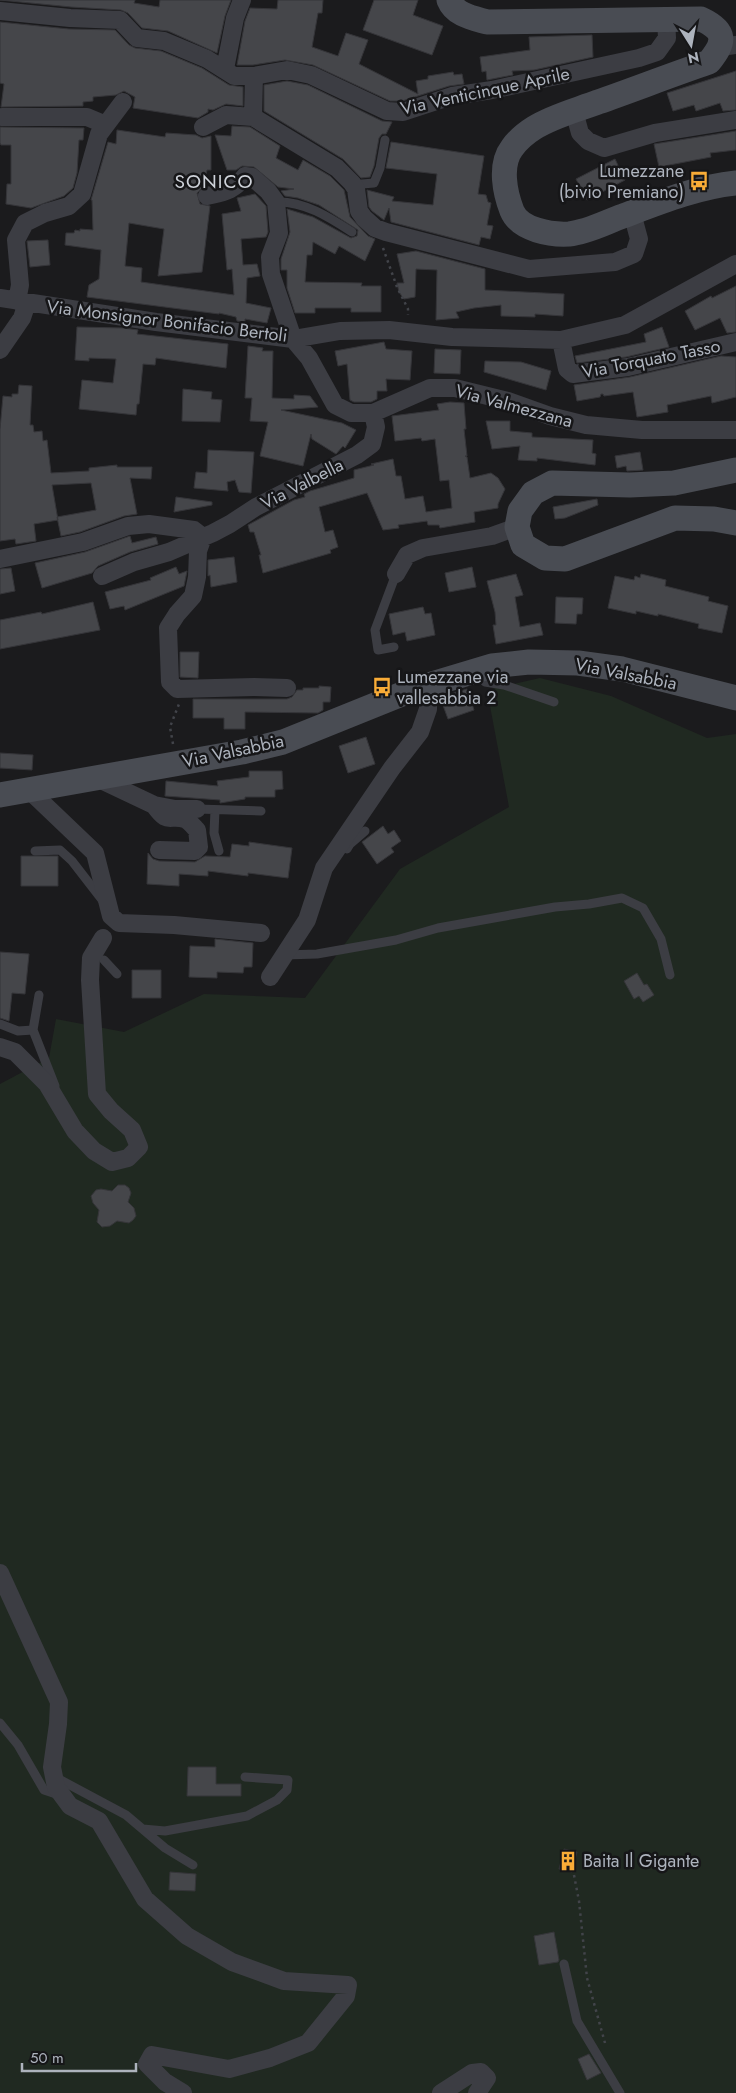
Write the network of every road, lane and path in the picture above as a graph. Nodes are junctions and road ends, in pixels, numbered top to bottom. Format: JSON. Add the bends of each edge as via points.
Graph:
{"nodes":[{"id":1,"x":242,"y":0,"type":"edge"},
{"id":2,"x":449,"y":0,"type":"edge"},
{"id":3,"x":0,"y":11,"type":"edge"},
{"id":4,"x":666,"y":19,"type":"junction"},
{"id":5,"x":728,"y":46,"type":"edge"},
{"id":6,"x":225,"y":69,"type":"junction"},
{"id":7,"x":254,"y":76,"type":"junction"},
{"id":8,"x":124,"y":102,"type":"dead end"},
{"id":9,"x":574,"y":111,"type":"junction"},
{"id":10,"x":2,"y":117,"type":"dead end"},
{"id":11,"x":253,"y":117,"type":"junction"},
{"id":12,"x":736,"y":120,"type":"edge"},
{"id":13,"x":106,"y":125,"type":"junction"},
{"id":14,"x":203,"y":127,"type":"dead end"},
{"id":15,"x":385,"y":140,"type":"dead end"},
{"id":16,"x":736,"y":183,"type":"edge"},
{"id":17,"x":356,"y":189,"type":"junction"},
{"id":18,"x":207,"y":196,"type":"dead end"},
{"id":19,"x":276,"y":202,"type":"junction"},
{"id":20,"x":632,"y":213,"type":"junction"},
{"id":21,"x":381,"y":230,"type":"junction"},
{"id":22,"x":352,"y":232,"type":"dead end"},
{"id":23,"x":736,"y":264,"type":"edge"},
{"id":24,"x":15,"y":301,"type":"edge"},
{"id":25,"x":410,"y":332,"type":"junction"},
{"id":26,"x":293,"y":338,"type":"junction"},
{"id":27,"x":561,"y":340,"type":"junction"},
{"id":28,"x":736,"y":342,"type":"edge"},
{"id":29,"x":0,"y":350,"type":"edge"},
{"id":30,"x":373,"y":413,"type":"junction"},
{"id":31,"x":736,"y":430,"type":"edge"},
{"id":32,"x":736,"y":470,"type":"edge"},
{"id":33,"x":736,"y":523,"type":"edge"},
{"id":34,"x":517,"y":527,"type":"junction"},
{"id":35,"x":204,"y":537,"type":"junction"},
{"id":36,"x":0,"y":559,"type":"edge"},
{"id":37,"x":396,"y":574,"type":"joint"},
{"id":38,"x":102,"y":576,"type":"dead end"},
{"id":39,"x":394,"y":647,"type":"dead end"},
{"id":40,"x":472,"y":671,"type":"junction"},
{"id":41,"x":428,"y":685,"type":"junction"},
{"id":42,"x":188,"y":688,"type":"junction"},
{"id":43,"x":286,"y":688,"type":"dead end"},
{"id":44,"x":736,"y":698,"type":"edge"},
{"id":45,"x":554,"y":702,"type":"dead end"},
{"id":46,"x":173,"y":744,"type":"dead end"},
{"id":47,"x":97,"y":778,"type":"junction"},
{"id":48,"x":29,"y":790,"type":"junction"},
{"id":49,"x":0,"y":795,"type":"edge"},
{"id":50,"x":154,"y":806,"type":"junction"},
{"id":51,"x":197,"y":809,"type":"joint"},
{"id":52,"x":215,"y":810,"type":"junction"},
{"id":53,"x":261,"y":810,"type":"dead end"},
{"id":54,"x":365,"y":831,"type":"dead end"},
{"id":55,"x":159,"y":850,"type":"dead end"},
{"id":56,"x":35,"y":851,"type":"dead end"},
{"id":57,"x":219,"y":851,"type":"dead end"},
{"id":58,"x":319,"y":884,"type":"junction"},
{"id":59,"x":103,"y":894,"type":"junction"},
{"id":60,"x":261,"y":933,"type":"dead end"},
{"id":61,"x":103,"y":938,"type":"junction"},
{"id":62,"x":284,"y":955,"type":"junction"},
{"id":63,"x":104,"y":960,"type":"joint"},
{"id":64,"x":117,"y":974,"type":"dead end"},
{"id":65,"x":670,"y":975,"type":"dead end"},
{"id":66,"x":270,"y":978,"type":"dead end"},
{"id":67,"x":39,"y":995,"type":"dead end"},
{"id":68,"x":0,"y":1024,"type":"edge"},
{"id":69,"x":33,"y":1030,"type":"junction"},
{"id":70,"x":0,"y":1048,"type":"edge"},
{"id":71,"x":58,"y":1104,"type":"junction"},
{"id":72,"x":0,"y":1573,"type":"edge"},
{"id":73,"x":0,"y":1723,"type":"edge"},
{"id":74,"x":54,"y":1777,"type":"junction"},
{"id":75,"x":245,"y":1777,"type":"dead end"},
{"id":76,"x":64,"y":1797,"type":"junction"},
{"id":77,"x":143,"y":1829,"type":"junction"},
{"id":78,"x":193,"y":1865,"type":"dead end"},
{"id":79,"x":574,"y":1875,"type":"dead end"},
{"id":80,"x":564,"y":1964,"type":"dead end"},
{"id":81,"x":606,"y":2046,"type":"dead end"},
{"id":82,"x":183,"y":2093,"type":"edge"},
{"id":83,"x":441,"y":2093,"type":"edge"},
{"id":84,"x":477,"y":2093,"type":"edge"},
{"id":85,"x":620,"y":2093,"type":"edge"}],
"edges":[{"from":1,"to":6,"type":"street"},
{"from":2,"to":4,"type":"main road","via":[[466,17],[486,22]]},
{"from":3,"to":6,"type":"street","name":"Via Venticinque Aprile","via":[[120,20],[137,38],[164,41]]},
{"from":4,"to":5,"type":"main road","via":[[701,18],[714,25]]},
{"from":4,"to":7,"type":"street","name":"Via Venticinque Aprile","via":[[667,38],[657,52],[492,90],[452,96],[403,112],[387,111],[311,74],[287,70]]},
{"from":5,"to":9,"type":"main road","via":[[708,62]]},
{"from":6,"to":7,"type":"street","name":"Via Venticinque Aprile","via":[[234,76]]},
{"from":7,"to":11,"type":"street"},
{"from":8,"to":13,"type":"street"},
{"from":9,"to":12,"type":"street","via":[[580,133],[588,141],[604,148],[655,133]]},
{"from":9,"to":20,"type":"main road","via":[[534,127],[511,149],[505,174],[514,214],[530,227],[570,234]]},
{"from":10,"to":13,"type":"street","via":[[87,118]]},
{"from":11,"to":14,"type":"street","via":[[226,115]]},
{"from":11,"to":17,"type":"street","via":[[336,168]]},
{"from":13,"to":24,"type":"street","via":[[99,134],[82,194],[69,206],[25,223],[16,240],[20,285]]},
{"from":15,"to":17,"type":"lane","via":[[374,183],[362,184]]},
{"from":16,"to":20,"type":"main road","via":[[706,187]]},
{"from":17,"to":21,"type":"street","via":[[359,211]]},
{"from":18,"to":19,"type":"street","via":[[238,186],[245,176],[268,191]]},
{"from":19,"to":22,"type":"lane","via":[[287,201],[321,212]]},
{"from":19,"to":26,"type":"street","name":"Via Valmezzana","via":[[278,233],[270,258],[271,274]]},
{"from":20,"to":21,"type":"street","via":[[639,239],[634,254],[614,262],[529,269]]},
{"from":21,"to":25,"type":"path","via":[[379,239],[408,309]]},
{"from":23,"to":27,"type":"street","name":"Via Monsignor Bonifacio Bertoli","via":[[624,325]]},
{"from":24,"to":26,"type":"street","name":"Via Monsignor Bonifacio Bertoli"},
{"from":24,"to":29,"type":"street","via":[[22,318]]},
{"from":25,"to":26,"type":"street","name":"Via Monsignor Bonifacio Bertoli","via":[[340,331]]},
{"from":25,"to":27,"type":"street","name":"Via Monsignor Bonifacio Bertoli","via":[[452,337]]},
{"from":26,"to":30,"type":"street","name":"Via Valmezzana","via":[[309,358],[335,405],[351,414]]},
{"from":27,"to":28,"type":"street","name":"Via Torquato Tasso","via":[[567,369],[573,374],[628,366]]},
{"from":30,"to":31,"type":"street","name":"Via Valmezzana","via":[[430,388],[455,388],[586,424],[642,430]]},
{"from":30,"to":35,"type":"street","name":"Via Valbella","via":[[376,427],[372,444]]},
{"from":32,"to":34,"type":"main road","via":[[674,483],[552,483],[533,493],[520,511]]},
{"from":33,"to":34,"type":"main road","via":[[675,518],[565,559],[545,558],[523,544]]},
{"from":34,"to":37,"type":"street","via":[[492,536],[423,548],[407,555]]},
{"from":35,"to":36,"type":"street","via":[[194,530],[135,525],[82,542]]},
{"from":35,"to":38,"type":"street","name":"Via Valbella"},
{"from":35,"to":42,"type":"street","via":[[198,551],[193,596],[168,628],[170,682],[177,689]]},
{"from":37,"to":39,"type":"lane","via":[[375,630],[378,650]]},
{"from":40,"to":41,"type":"main road","name":"Via Valsabbia"},
{"from":40,"to":44,"type":"main road","name":"Via Valsabbia","via":[[530,662],[578,663],[622,669]]},
{"from":40,"to":45,"type":"lane","via":[[485,682]]},
{"from":41,"to":47,"type":"main road","name":"Via Valsabbia","via":[[284,742]]},
{"from":41,"to":58,"type":"street","via":[[428,709],[420,732],[324,868]]},
{"from":42,"to":43,"type":"street"},
{"from":42,"to":46,"type":"path","via":[[170,727]]},
{"from":47,"to":48,"type":"main road","name":"Via Valsabbia"},
{"from":47,"to":50,"type":"street"},
{"from":48,"to":49,"type":"main road","name":"Via Valsabbia"},
{"from":48,"to":59,"type":"street","via":[[95,853]]},
{"from":50,"to":51,"type":"street"},
{"from":50,"to":55,"type":"street","via":[[168,819],[185,819],[197,830],[199,842],[195,851]]},
{"from":51,"to":52,"type":"lane"},
{"from":52,"to":53,"type":"lane"},
{"from":52,"to":57,"type":"lane","via":[[214,833]]},
{"from":54,"to":58,"type":"lane","via":[[350,844]]},
{"from":56,"to":59,"type":"lane","via":[[60,850]]},
{"from":58,"to":62,"type":"street","via":[[307,920]]},
{"from":59,"to":60,"type":"street","via":[[110,916],[119,923]]},
{"from":59,"to":61,"type":"street"},
{"from":61,"to":63,"type":"street"},
{"from":61,"to":71,"type":"street","via":[[91,958],[90,980],[97,1094],[132,1130],[139,1146],[128,1158],[112,1162],[94,1151],[74,1131]]},
{"from":62,"to":65,"type":"lane","via":[[317,954],[396,940],[438,928],[622,898],[643,908],[661,939]]},
{"from":62,"to":66,"type":"street"},
{"from":63,"to":64,"type":"lane"},
{"from":67,"to":69,"type":"lane"},
{"from":68,"to":69,"type":"lane","via":[[18,1031]]},
{"from":69,"to":71,"type":"lane","via":[[55,1087]]},
{"from":70,"to":71,"type":"street","via":[[15,1052],[47,1084]]},
{"from":72,"to":74,"type":"street","via":[[59,1702],[52,1767]]},
{"from":73,"to":76,"type":"lane","via":[[18,1745],[44,1790]]},
{"from":74,"to":76,"type":"street","via":[[56,1787]]},
{"from":74,"to":77,"type":"lane","via":[[126,1815]]},
{"from":75,"to":77,"type":"lane","via":[[288,1780],[287,1790],[277,1800],[247,1816],[165,1831]]},
{"from":76,"to":82,"type":"street","via":[[70,1806],[99,1821],[145,1898],[186,1936],[232,1962],[284,1981],[348,1985],[346,1996],[308,2043],[270,2058],[229,2068],[152,2055],[147,2064],[165,2082]]},
{"from":77,"to":78,"type":"lane","via":[[165,1848]]},
{"from":79,"to":81,"type":"path","via":[[587,1978]]},
{"from":80,"to":85,"type":"lane","via":[[577,2020]]},
{"from":83,"to":84,"type":"street","via":[[472,2073],[481,2072],[487,2078]]}]}
